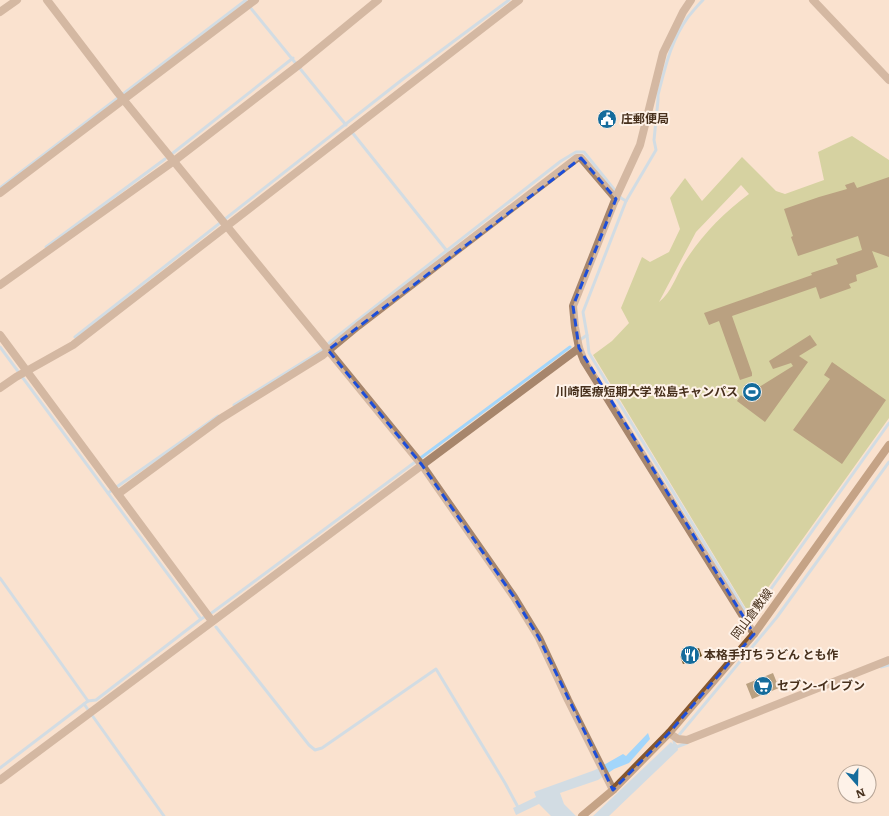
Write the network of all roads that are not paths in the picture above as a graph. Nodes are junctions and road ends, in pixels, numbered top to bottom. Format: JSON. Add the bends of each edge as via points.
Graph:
{"nodes":[{"id":1,"x":17,"y":0,"type":"edge"},
{"id":2,"x":47,"y":0,"type":"edge"},
{"id":3,"x":378,"y":0,"type":"edge"},
{"id":4,"x":519,"y":0,"type":"edge"},
{"id":5,"x":692,"y":0,"type":"edge"},
{"id":6,"x":813,"y":0,"type":"edge"},
{"id":7,"x":251,"y":3,"type":"edge"},
{"id":8,"x":0,"y":12,"type":"edge"},
{"id":9,"x":889,"y":80,"type":"edge"},
{"id":10,"x":121,"y":96,"type":"junction"},
{"id":11,"x":174,"y":161,"type":"junction"},
{"id":12,"x":0,"y":193,"type":"edge"},
{"id":13,"x":617,"y":195,"type":"junction"},
{"id":14,"x":225,"y":223,"type":"junction"},
{"id":15,"x":0,"y":286,"type":"edge"},
{"id":16,"x":0,"y":335,"type":"edge"},
{"id":17,"x":326,"y":348,"type":"junction"},
{"id":18,"x":579,"y":348,"type":"junction"},
{"id":19,"x":22,"y":373,"type":"junction"},
{"id":20,"x":0,"y":388,"type":"edge"},
{"id":21,"x":889,"y":445,"type":"edge"},
{"id":22,"x":419,"y":461,"type":"junction"},
{"id":23,"x":116,"y":491,"type":"junction"},
{"id":24,"x":209,"y":617,"type":"junction"},
{"id":25,"x":754,"y":634,"type":"junction"},
{"id":26,"x":889,"y":660,"type":"edge"},
{"id":27,"x":674,"y":737,"type":"junction"},
{"id":28,"x":0,"y":780,"type":"edge"},
{"id":29,"x":613,"y":790,"type":"junction"},
{"id":30,"x":582,"y":816,"type":"edge"}],
"edges":[{"from":1,"to":8,"type":"street"},
{"from":2,"to":10,"type":"street"},
{"from":3,"to":11,"type":"street"},
{"from":4,"to":14,"type":"street","via":[[350,131]]},
{"from":5,"to":13,"type":"street","via":[[683,12],[663,53],[640,145]]},
{"from":6,"to":9,"type":"street"},
{"from":7,"to":10,"type":"street"},
{"from":10,"to":11,"type":"street"},
{"from":10,"to":12,"type":"street"},
{"from":11,"to":14,"type":"street"},
{"from":11,"to":15,"type":"street"},
{"from":13,"to":17,"type":"street","via":[[581,158],[577,158]]},
{"from":13,"to":18,"type":"street","via":[[573,306]]},
{"from":14,"to":17,"type":"street"},
{"from":14,"to":19,"type":"street","via":[[73,345]]},
{"from":16,"to":19,"type":"street"},
{"from":17,"to":22,"type":"street"},
{"from":17,"to":23,"type":"street","via":[[323,355],[220,419]]},
{"from":18,"to":22,"type":"street"},
{"from":18,"to":25,"type":"street","via":[[584,361]]},
{"from":19,"to":20,"type":"street"},
{"from":19,"to":23,"type":"street"},
{"from":21,"to":25,"type":"main road","name":"岡山倉敷線"},
{"from":22,"to":24,"type":"street"},
{"from":22,"to":29,"type":"street","via":[[514,597],[539,638]]},
{"from":23,"to":24,"type":"street"},
{"from":24,"to":28,"type":"street","via":[[90,713]]},
{"from":25,"to":27,"type":"main road","name":"岡山倉敷線"},
{"from":26,"to":27,"type":"street","via":[[687,740]]},
{"from":27,"to":29,"type":"main road","name":"岡山倉敷線"},
{"from":29,"to":30,"type":"main road","name":"岡山倉敷線"}]}
